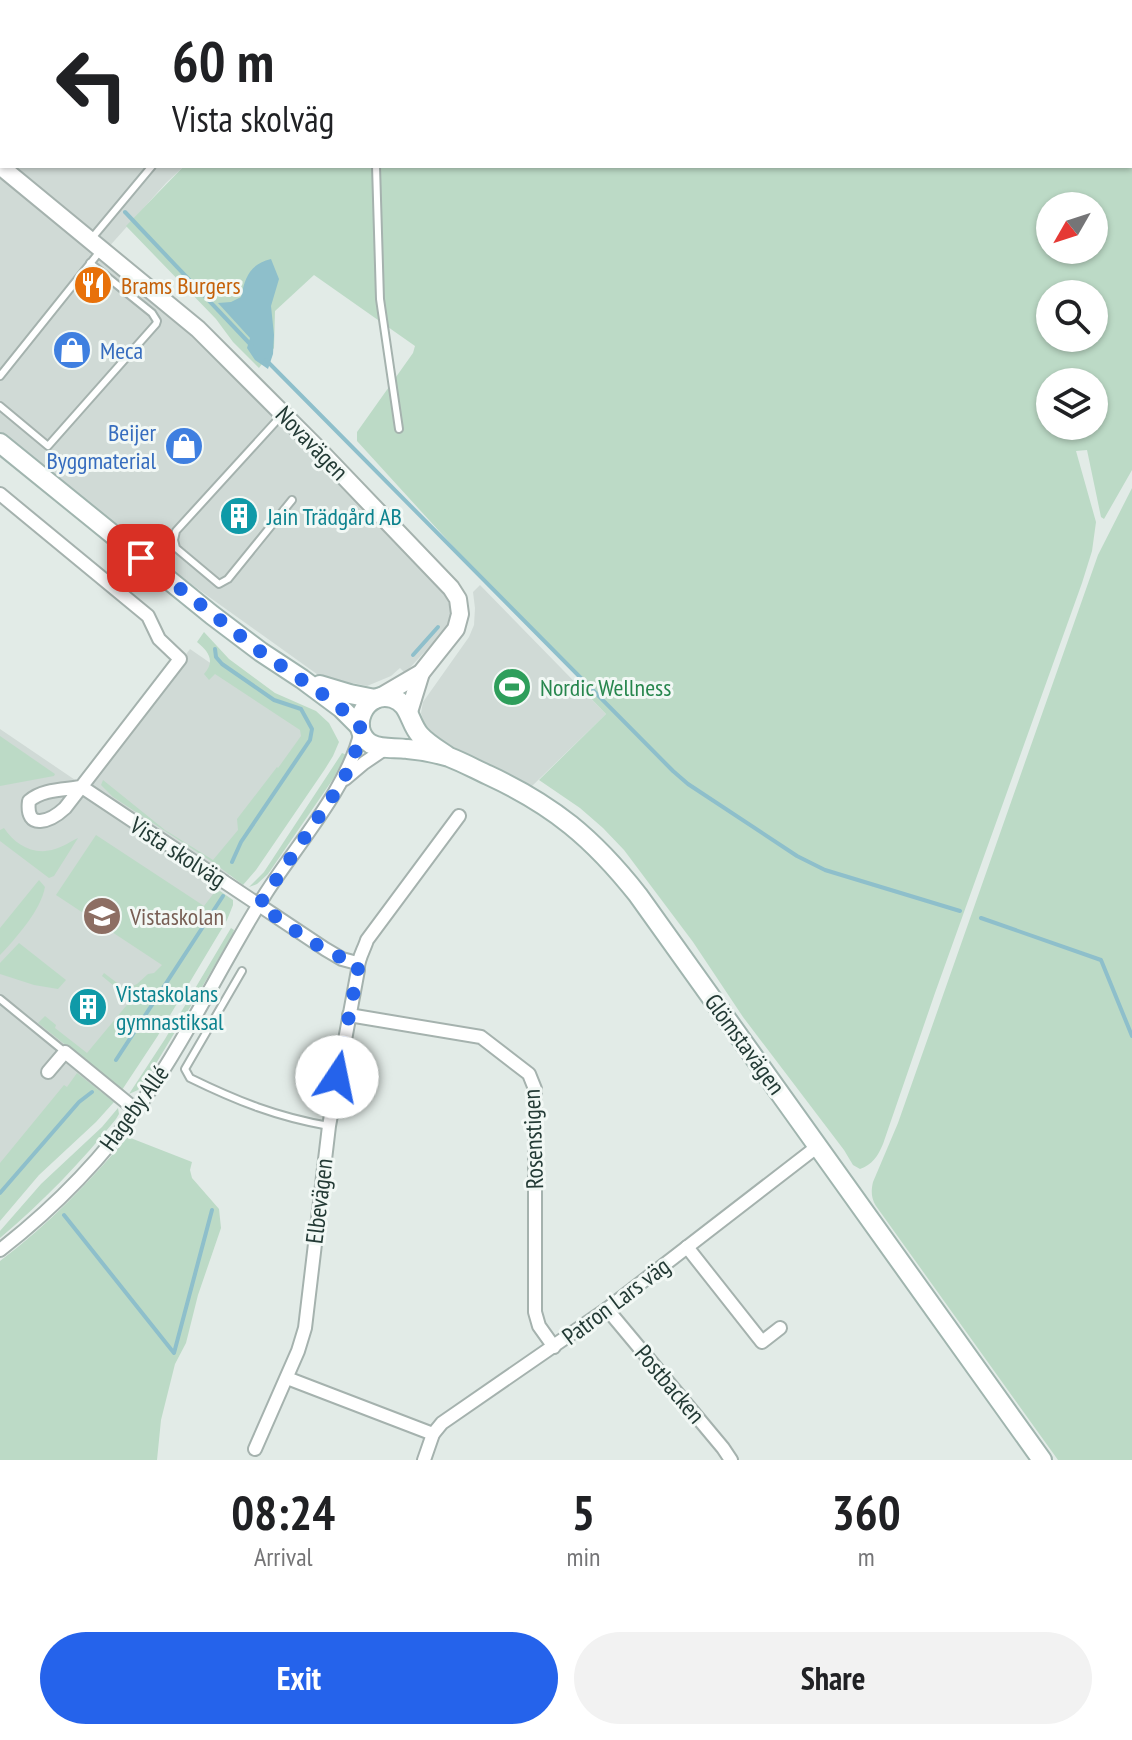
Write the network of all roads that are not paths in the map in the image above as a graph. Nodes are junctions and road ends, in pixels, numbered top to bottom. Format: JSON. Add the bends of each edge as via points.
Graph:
{"nodes":[{"id":1,"x":2,"y":168,"type":"edge"},
{"id":2,"x":151,"y":168,"type":"edge"},
{"id":3,"x":376,"y":168,"type":"edge"},
{"id":4,"x":93,"y":251,"type":"junction"},
{"id":5,"x":0,"y":376,"type":"edge"},
{"id":6,"x":0,"y":406,"type":"edge"},
{"id":7,"x":283,"y":414,"type":"junction"},
{"id":8,"x":399,"y":429,"type":"dead end"},
{"id":9,"x":0,"y":443,"type":"edge"},
{"id":10,"x":0,"y":494,"type":"edge"},
{"id":11,"x":292,"y":500,"type":"dead end"},
{"id":12,"x":421,"y":673,"type":"junction"},
{"id":13,"x":302,"y":679,"type":"junction"},
{"id":14,"x":378,"y":698,"type":"junction"},
{"id":15,"x":410,"y":718,"type":"junction"},
{"id":16,"x":361,"y":729,"type":"junction"},
{"id":17,"x":389,"y":748,"type":"junction"},
{"id":18,"x":449,"y":757,"type":"junction"},
{"id":19,"x":343,"y":781,"type":"junction"},
{"id":20,"x":459,"y":816,"type":"dead end"},
{"id":21,"x":259,"y":905,"type":"junction"},
{"id":22,"x":357,"y":963,"type":"junction"},
{"id":23,"x":242,"y":971,"type":"dead end"},
{"id":24,"x":0,"y":999,"type":"edge"},
{"id":25,"x":349,"y":1015,"type":"junction"},
{"id":26,"x":65,"y":1052,"type":"junction"},
{"id":27,"x":48,"y":1072,"type":"dead end"},
{"id":28,"x":136,"y":1110,"type":"junction"},
{"id":29,"x":329,"y":1126,"type":"junction"},
{"id":30,"x":818,"y":1146,"type":"junction"},
{"id":31,"x":687,"y":1247,"type":"junction"},
{"id":32,"x":0,"y":1250,"type":"edge"},
{"id":33,"x":607,"y":1309,"type":"junction"},
{"id":34,"x":780,"y":1328,"type":"dead end"},
{"id":35,"x":554,"y":1347,"type":"junction"},
{"id":36,"x":287,"y":1378,"type":"junction"},
{"id":37,"x":989,"y":1387,"type":"junction"},
{"id":38,"x":433,"y":1434,"type":"junction"},
{"id":39,"x":255,"y":1449,"type":"dead end"},
{"id":40,"x":424,"y":1460,"type":"edge"},
{"id":41,"x":731,"y":1460,"type":"edge"},
{"id":42,"x":1033,"y":1460,"type":"edge"},
{"id":43,"x":1042,"y":1460,"type":"edge"}],
"edges":[{"from":1,"to":4,"type":"street","name":"Novavägen"},
{"from":2,"to":4,"type":"lane"},
{"from":3,"to":8,"type":"lane","via":[[380,299]]},
{"from":4,"to":5,"type":"lane"},
{"from":4,"to":6,"type":"lane","via":[[152,313],[156,324],[48,446]]},
{"from":4,"to":7,"type":"street","name":"Novavägen","via":[[198,329]]},
{"from":7,"to":11,"type":"lane","via":[[176,531],[176,548],[219,584]]},
{"from":7,"to":12,"type":"street","name":"Novavägen","via":[[458,599],[456,629]]},
{"from":9,"to":13,"type":"main road","name":"Glömstavägen","via":[[212,615]]},
{"from":10,"to":21,"type":"street","name":"Vista skolväg","via":[[148,616],[159,639],[180,659],[81,787]]},
{"from":12,"to":14,"type":"street","name":"Novavägen"},
{"from":12,"to":15,"type":"street","name":"Novavägen"},
{"from":13,"to":14,"type":"main road","name":"Glömstavägen"},
{"from":13,"to":16,"type":"main road","name":"Glömstavägen"},
{"from":14,"to":15,"type":"main road","name":"Glömstavägen","via":[[397,700]]},
{"from":14,"to":16,"type":"main road","via":[[362,713]]},
{"from":15,"to":17,"type":"main road","via":[[405,738]]},
{"from":15,"to":18,"type":"main road","name":"Glömstavägen","via":[[426,741]]},
{"from":16,"to":17,"type":"main road","name":"Glömstavägen","via":[[371,744]]},
{"from":16,"to":19,"type":"street","name":"Hageby Allé"},
{"from":17,"to":18,"type":"main road","name":"Glömstavägen"},
{"from":17,"to":19,"type":"street","name":"Hageby Allé"},
{"from":18,"to":30,"type":"main road","name":"Glömstavägen","via":[[539,802],[606,856]]},
{"from":19,"to":21,"type":"street","name":"Hageby Allé"},
{"from":20,"to":22,"type":"street","name":"Elbevägen","via":[[367,940]]},
{"from":21,"to":22,"type":"street","name":"Vista skolväg","via":[[325,949]]},
{"from":21,"to":28,"type":"street","name":"Hageby Allé"},
{"from":22,"to":25,"type":"street","name":"Elbevägen"},
{"from":23,"to":29,"type":"lane","via":[[185,1069],[187,1074],[255,1108]]},
{"from":24,"to":26,"type":"lane"},
{"from":25,"to":29,"type":"street","name":"Elbevägen"},
{"from":25,"to":35,"type":"street","name":"Rosenstigen","via":[[481,1037],[532,1078],[535,1312]]},
{"from":26,"to":27,"type":"street"},
{"from":26,"to":28,"type":"street"},
{"from":28,"to":32,"type":"street","name":"Hageby Allé","via":[[67,1191]]},
{"from":29,"to":36,"type":"street","name":"Elbevägen","via":[[305,1328]]},
{"from":30,"to":31,"type":"street","name":"Patron Lars väg"},
{"from":30,"to":37,"type":"main road","name":"Glömstavägen"},
{"from":31,"to":33,"type":"street","name":"Patron Lars väg"},
{"from":31,"to":34,"type":"street","via":[[762,1342]]},
{"from":33,"to":35,"type":"street","name":"Patron Lars väg"},
{"from":33,"to":41,"type":"street","name":"Postbacken"},
{"from":35,"to":38,"type":"street","name":"Patron Lars väg"},
{"from":36,"to":38,"type":"street"},
{"from":36,"to":39,"type":"street","name":"Elbevägen"},
{"from":37,"to":42,"type":"main road","name":"Glömstavägen"},
{"from":37,"to":43,"type":"main road","name":"Glömstavägen"},
{"from":38,"to":40,"type":"street"}]}
